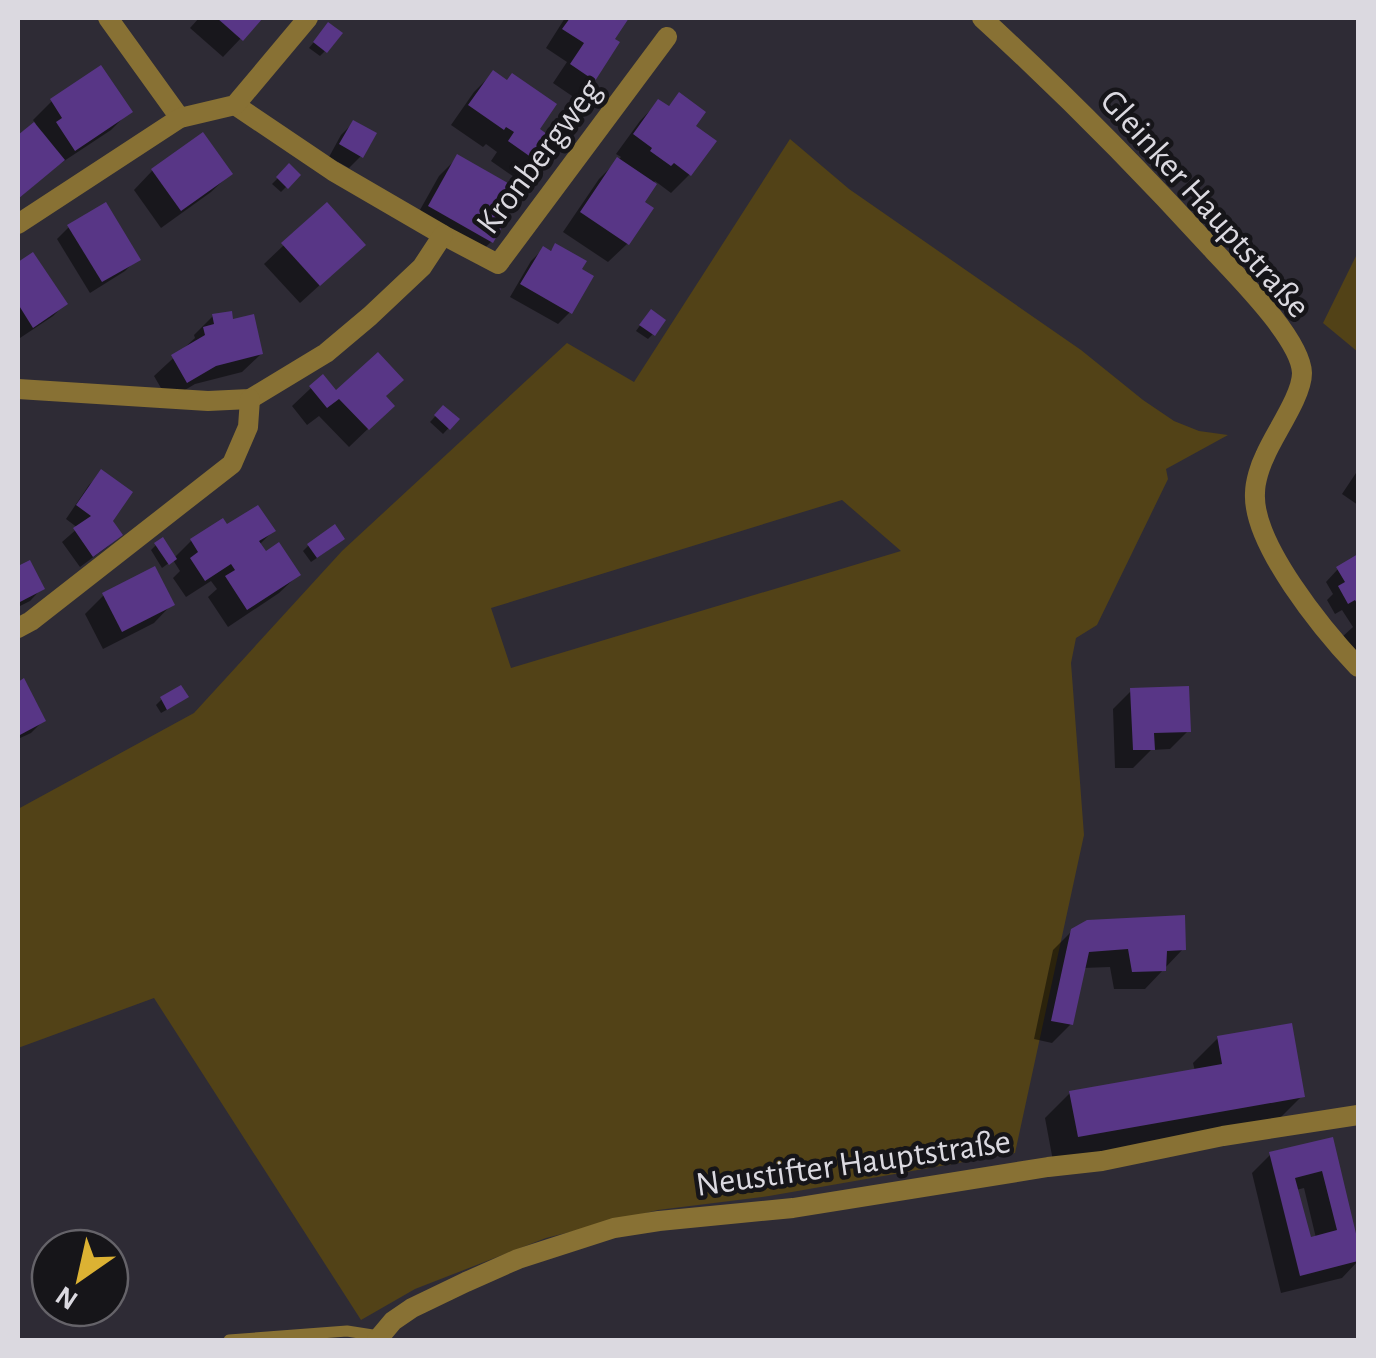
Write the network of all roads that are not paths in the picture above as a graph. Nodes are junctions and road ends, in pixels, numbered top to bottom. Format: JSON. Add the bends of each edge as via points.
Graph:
{"nodes":[{"id":1,"x":108,"y":18,"type":"edge"},
{"id":2,"x":308,"y":18,"type":"edge"},
{"id":3,"x":982,"y":18,"type":"edge"},
{"id":4,"x":667,"y":38,"type":"dead end"},
{"id":5,"x":234,"y":105,"type":"junction"},
{"id":6,"x":180,"y":118,"type":"junction"},
{"id":7,"x":18,"y":224,"type":"edge"},
{"id":8,"x":443,"y":235,"type":"junction"},
{"id":9,"x":18,"y":388,"type":"edge"},
{"id":10,"x":250,"y":400,"type":"junction"},
{"id":11,"x":18,"y":628,"type":"edge"},
{"id":12,"x":1358,"y":666,"type":"edge"},
{"id":13,"x":1358,"y":1114,"type":"edge"},
{"id":14,"x":378,"y":1339,"type":"edge"},
{"id":15,"x":229,"y":1340,"type":"edge"}],
"edges":[{"from":1,"to":6,"type":"street"},
{"from":2,"to":5,"type":"street"},
{"from":3,"to":12,"type":"street","name":"Gleinker Hauptstraße","via":[[1140,170],[1272,314],[1294,348],[1302,372],[1264,458],[1255,493],[1260,522],[1278,564]]},
{"from":4,"to":8,"type":"street","name":"Kronbergweg","via":[[498,264]]},
{"from":5,"to":6,"type":"street"},
{"from":5,"to":8,"type":"street","name":"Kronbergweg"},
{"from":6,"to":7,"type":"street"},
{"from":8,"to":10,"type":"street","name":"Kronbergweg","via":[[422,267],[370,316]]},
{"from":9,"to":10,"type":"street"},
{"from":10,"to":11,"type":"street","via":[[248,427],[232,464]]},
{"from":13,"to":14,"type":"street","name":"Neustifter Hauptstraße","via":[[1102,1161],[614,1228],[466,1282],[393,1320]]},
{"from":14,"to":15,"type":"lane","name":"Neustifter Hauptstraße","via":[[348,1331]]}]}
